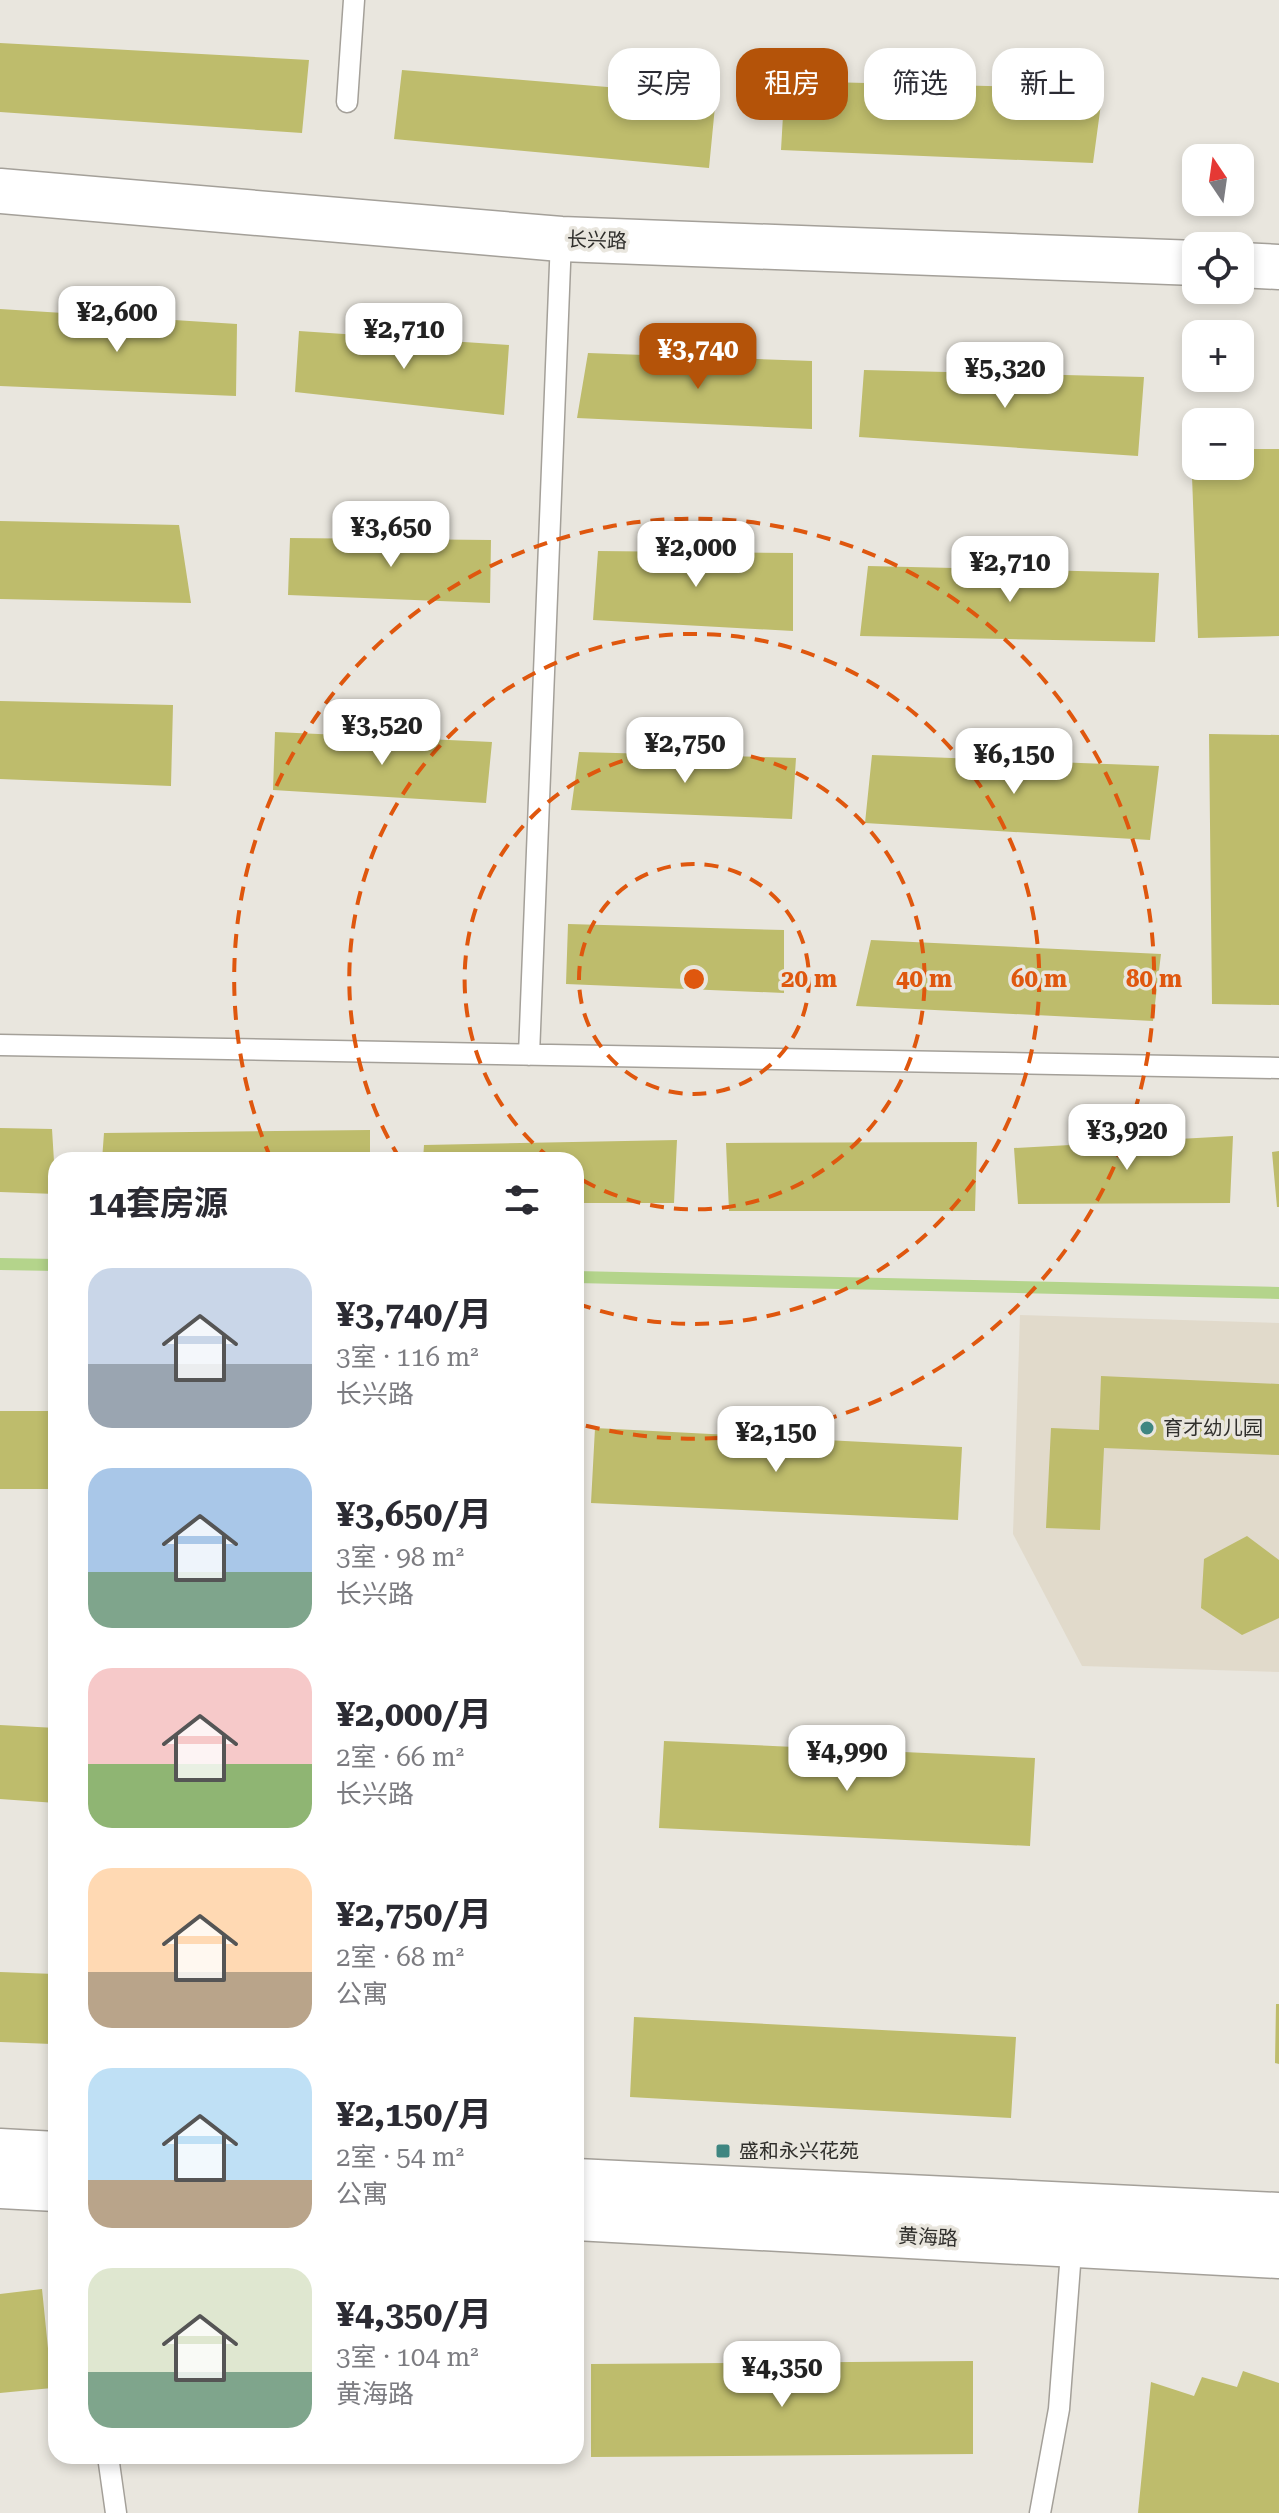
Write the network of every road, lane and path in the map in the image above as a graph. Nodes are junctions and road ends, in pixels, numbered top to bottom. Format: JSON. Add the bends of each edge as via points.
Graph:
{"nodes":[{"id":1,"x":354,"y":0,"type":"edge"},
{"id":2,"x":347,"y":102,"type":"dead end"},
{"id":3,"x":0,"y":191,"type":"edge"},
{"id":4,"x":561,"y":239,"type":"junction"},
{"id":5,"x":1182,"y":262,"type":"edge"},
{"id":6,"x":1254,"y":266,"type":"edge"},
{"id":7,"x":1279,"y":267,"type":"edge"},
{"id":8,"x":0,"y":1045,"type":"edge"},
{"id":9,"x":529,"y":1055,"type":"junction"},
{"id":10,"x":1279,"y":1068,"type":"edge"},
{"id":11,"x":0,"y":2151,"type":"edge"},
{"id":12,"x":48,"y":2154,"type":"edge"},
{"id":13,"x":584,"y":2182,"type":"edge"},
{"id":14,"x":0,"y":2186,"type":"edge"},
{"id":15,"x":48,"y":2189,"type":"edge"},
{"id":16,"x":1279,"y":2215,"type":"edge"},
{"id":17,"x":584,"y":2218,"type":"edge"},
{"id":18,"x":1074,"y":2224,"type":"junction"},
{"id":19,"x":1279,"y":2256,"type":"edge"},
{"id":20,"x":109,"y":2464,"type":"edge"},
{"id":21,"x":116,"y":2513,"type":"edge"},
{"id":22,"x":1040,"y":2513,"type":"edge"}],
"edges":[{"from":1,"to":2,"type":"lane"},
{"from":3,"to":4,"type":"main road","name":"长兴路"},
{"from":4,"to":5,"type":"main road","name":"长兴路"},
{"from":4,"to":9,"type":"lane"},
{"from":6,"to":7,"type":"main road"},
{"from":8,"to":9,"type":"lane"},
{"from":9,"to":10,"type":"lane"},
{"from":11,"to":12,"type":"main road"},
{"from":13,"to":18,"type":"main road","name":"黄海路"},
{"from":14,"to":15,"type":"main road"},
{"from":16,"to":18,"type":"main road","name":"黄海路"},
{"from":17,"to":18,"type":"main road","name":"黄海路"},
{"from":18,"to":19,"type":"main road","name":"黄海路"},
{"from":18,"to":22,"type":"lane","via":[[1059,2409]]},
{"from":20,"to":21,"type":"lane"}]}
